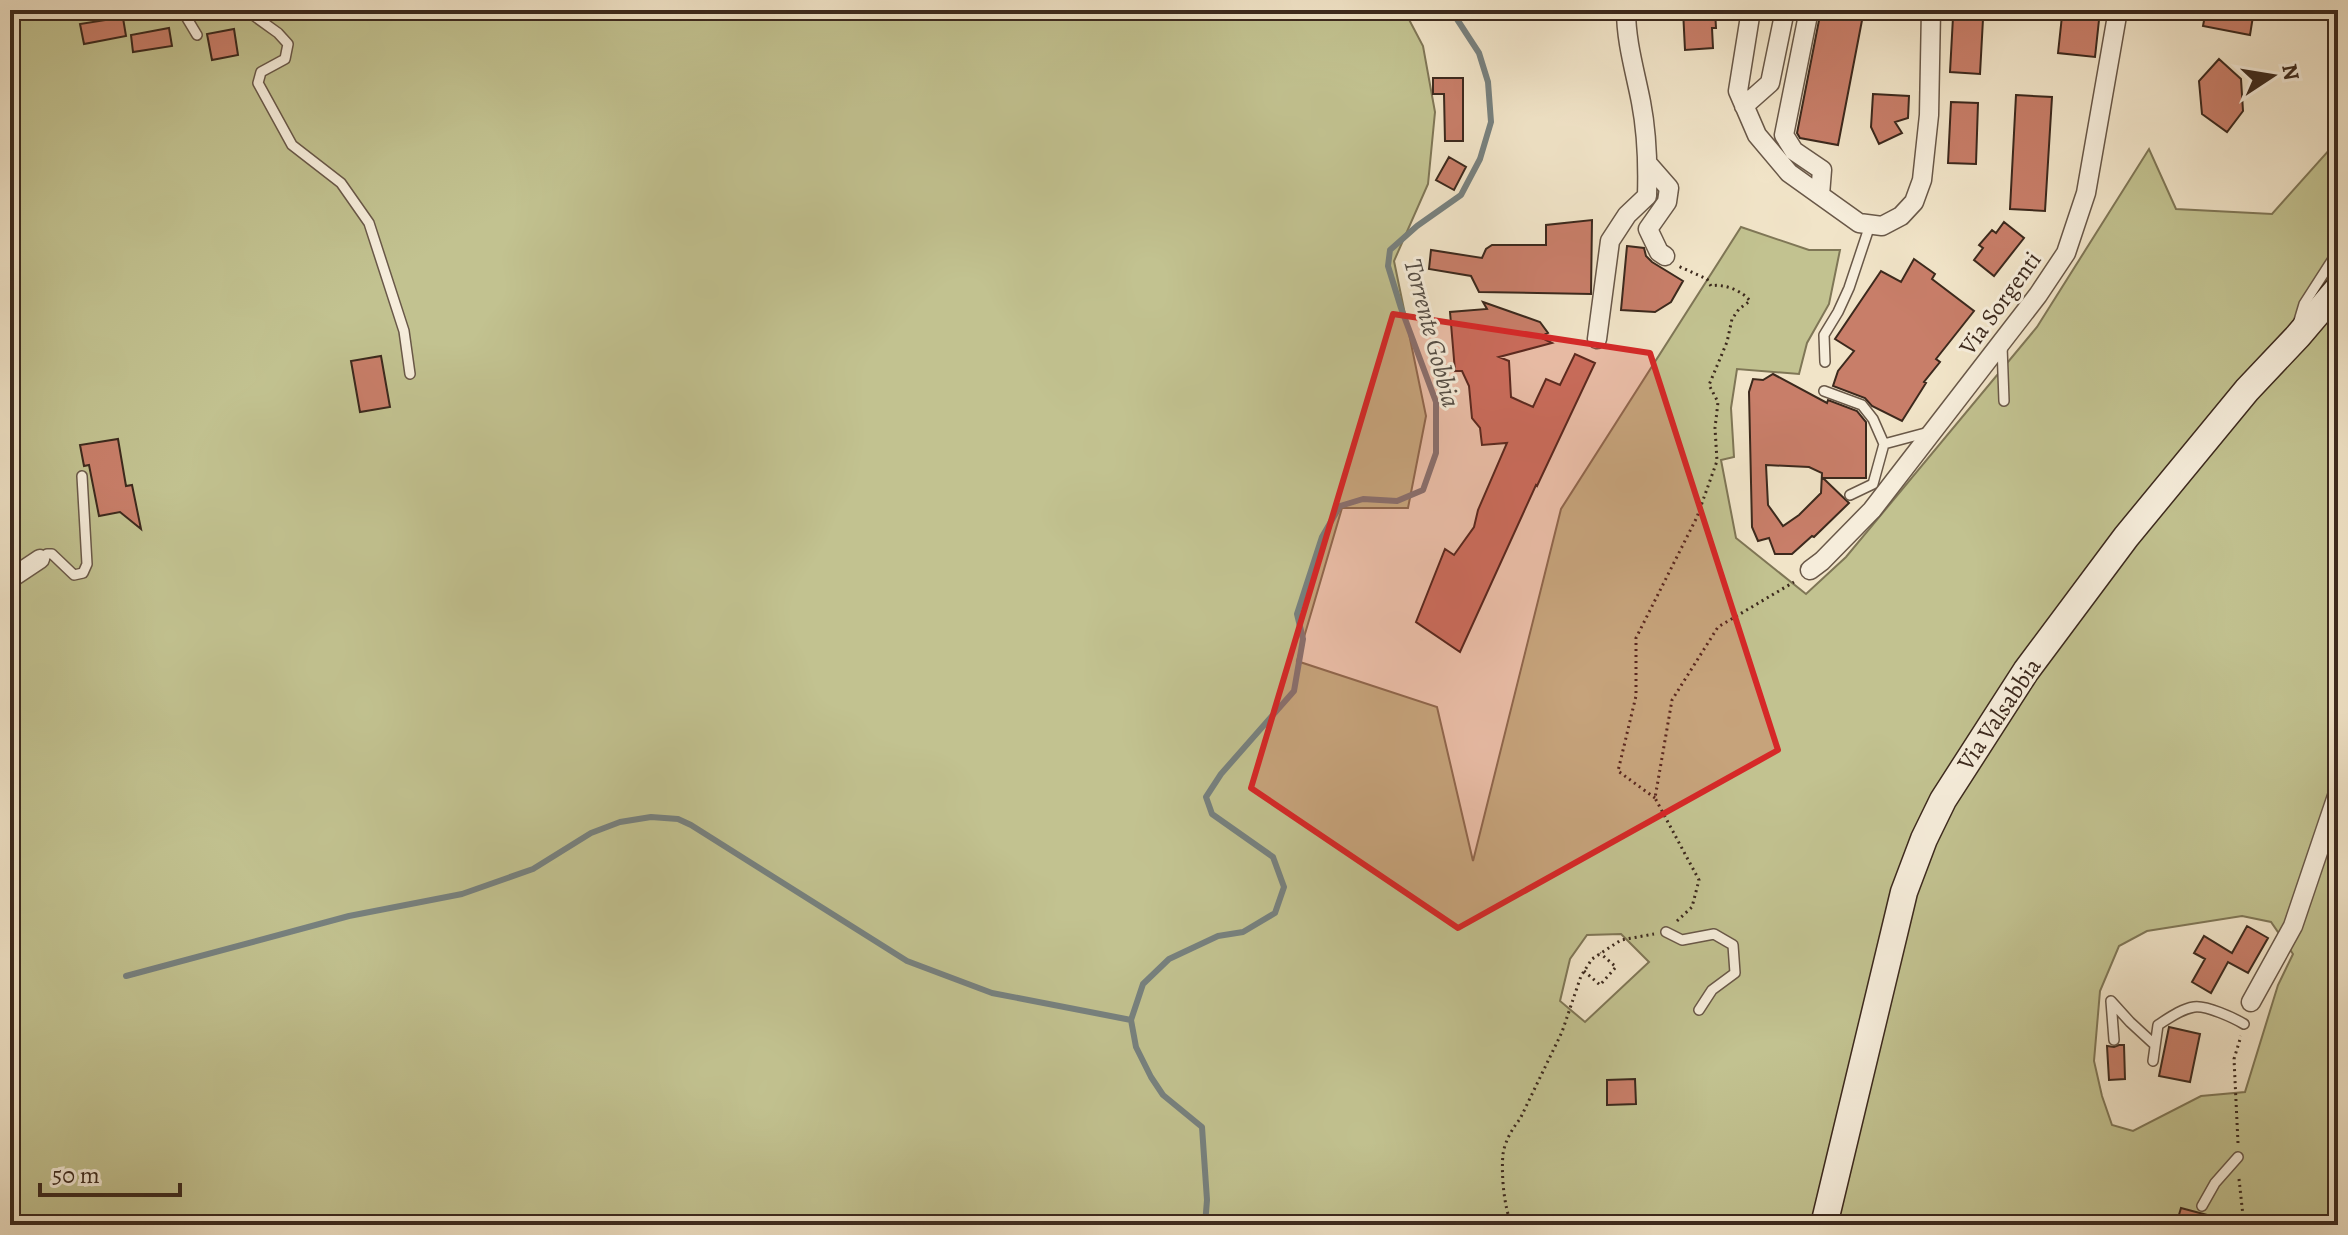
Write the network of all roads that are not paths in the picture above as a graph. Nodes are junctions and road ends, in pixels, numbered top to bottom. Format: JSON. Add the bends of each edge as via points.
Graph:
{"nodes":[{"id":1,"x":135,"y":10,"type":"edge"},
{"id":2,"x":182,"y":10,"type":"edge"},
{"id":3,"x":246,"y":10,"type":"edge"},
{"id":4,"x":1626,"y":10,"type":"edge"},
{"id":5,"x":1751,"y":10,"type":"edge"},
{"id":6,"x":1785,"y":10,"type":"edge"},
{"id":7,"x":1809,"y":10,"type":"edge"},
{"id":8,"x":1931,"y":10,"type":"edge"},
{"id":9,"x":2118,"y":10,"type":"edge"},
{"id":10,"x":121,"y":11,"type":"edge"},
{"id":11,"x":197,"y":35,"type":"dead end"},
{"id":12,"x":1744,"y":106,"type":"junction"},
{"id":13,"x":1648,"y":164,"type":"junction"},
{"id":14,"x":1820,"y":195,"type":"junction"},
{"id":15,"x":1870,"y":225,"type":"junction"},
{"id":16,"x":2338,"y":251,"type":"edge"},
{"id":17,"x":1665,"y":256,"type":"road end"},
{"id":18,"x":2338,"y":289,"type":"edge"},
{"id":19,"x":2298,"y":336,"type":"junction"},
{"id":20,"x":1597,"y":339,"type":"dead end"},
{"id":21,"x":2002,"y":342,"type":"junction"},
{"id":22,"x":1825,"y":362,"type":"dead end"},
{"id":23,"x":410,"y":374,"type":"dead end"},
{"id":24,"x":1824,"y":391,"type":"dead end"},
{"id":25,"x":2004,"y":401,"type":"dead end"},
{"id":26,"x":1933,"y":431,"type":"junction"},
{"id":27,"x":1884,"y":444,"type":"junction"},
{"id":28,"x":82,"y":476,"type":"dead end"},
{"id":29,"x":1850,"y":495,"type":"dead end"},
{"id":30,"x":40,"y":559,"type":"joint"},
{"id":31,"x":1802,"y":576,"type":"road end"},
{"id":32,"x":10,"y":579,"type":"edge"},
{"id":33,"x":2338,"y":793,"type":"edge"},
{"id":34,"x":1666,"y":932,"type":"road end"},
{"id":35,"x":2251,"y":1002,"type":"dead end"},
{"id":36,"x":1699,"y":1010,"type":"dead end"},
{"id":37,"x":2244,"y":1024,"type":"road end"},
{"id":38,"x":2114,"y":1040,"type":"dead end"},
{"id":39,"x":2155,"y":1045,"type":"junction"},
{"id":40,"x":2153,"y":1061,"type":"dead end"},
{"id":41,"x":2238,"y":1157,"type":"road end"},
{"id":42,"x":2202,"y":1206,"type":"dead end"},
{"id":43,"x":1824,"y":1225,"type":"edge"}],
"edges":[{"from":1,"to":10,"type":"lane"},
{"from":2,"to":11,"type":"lane"},
{"from":3,"to":23,"type":"lane","via":[[288,44],[285,59],[261,72],[258,83],[292,145],[341,183],[369,223],[404,331]]},
{"from":4,"to":13,"type":"street"},
{"from":5,"to":12,"type":"street","via":[[1738,91]]},
{"from":6,"to":12,"type":"street","via":[[1770,83]]},
{"from":7,"to":14,"type":"street","via":[[1784,135],[1794,151],[1822,170]]},
{"from":8,"to":15,"type":"street","via":[[1922,180],[1914,202],[1901,216],[1882,226]]},
{"from":9,"to":21,"type":"street","name":"Via Sorgenti","via":[[2086,193],[2066,253]]},
{"from":12,"to":14,"type":"street","via":[[1757,135],[1789,173]]},
{"from":13,"to":17,"type":"street","via":[[1669,188],[1667,202],[1648,229]]},
{"from":13,"to":20,"type":"street","via":[[1647,196],[1610,241]]},
{"from":14,"to":15,"type":"street"},
{"from":15,"to":22,"type":"lane","via":[[1849,288],[1824,335]]},
{"from":16,"to":19,"type":"lane","via":[[2304,304]]},
{"from":18,"to":19,"type":"main road","name":"Via Valsabbia"},
{"from":19,"to":43,"type":"main road","name":"Via Valsabbia","via":[[2126,537],[2026,671],[1943,800],[1904,892]]},
{"from":21,"to":25,"type":"lane"},
{"from":21,"to":26,"type":"street","name":"Via Sorgenti"},
{"from":24,"to":27,"type":"lane","via":[[1862,405]]},
{"from":26,"to":27,"type":"lane"},
{"from":26,"to":31,"type":"street","name":"Via Sorgenti","via":[[1872,510]]},
{"from":27,"to":29,"type":"lane","via":[[1873,484]]},
{"from":28,"to":30,"type":"lane","via":[[87,564],[83,573],[74,575],[52,554]]},
{"from":30,"to":32,"type":"street"},
{"from":33,"to":35,"type":"street","via":[[2293,926]]},
{"from":34,"to":36,"type":"lane","via":[[1682,940],[1714,934],[1733,945],[1735,973],[1712,990]]},
{"from":37,"to":39,"type":"lane","via":[[2197,1006],[2158,1025]]},
{"from":38,"to":39,"type":"lane","via":[[2111,1001]]},
{"from":39,"to":40,"type":"lane"},
{"from":41,"to":42,"type":"lane"}]}
